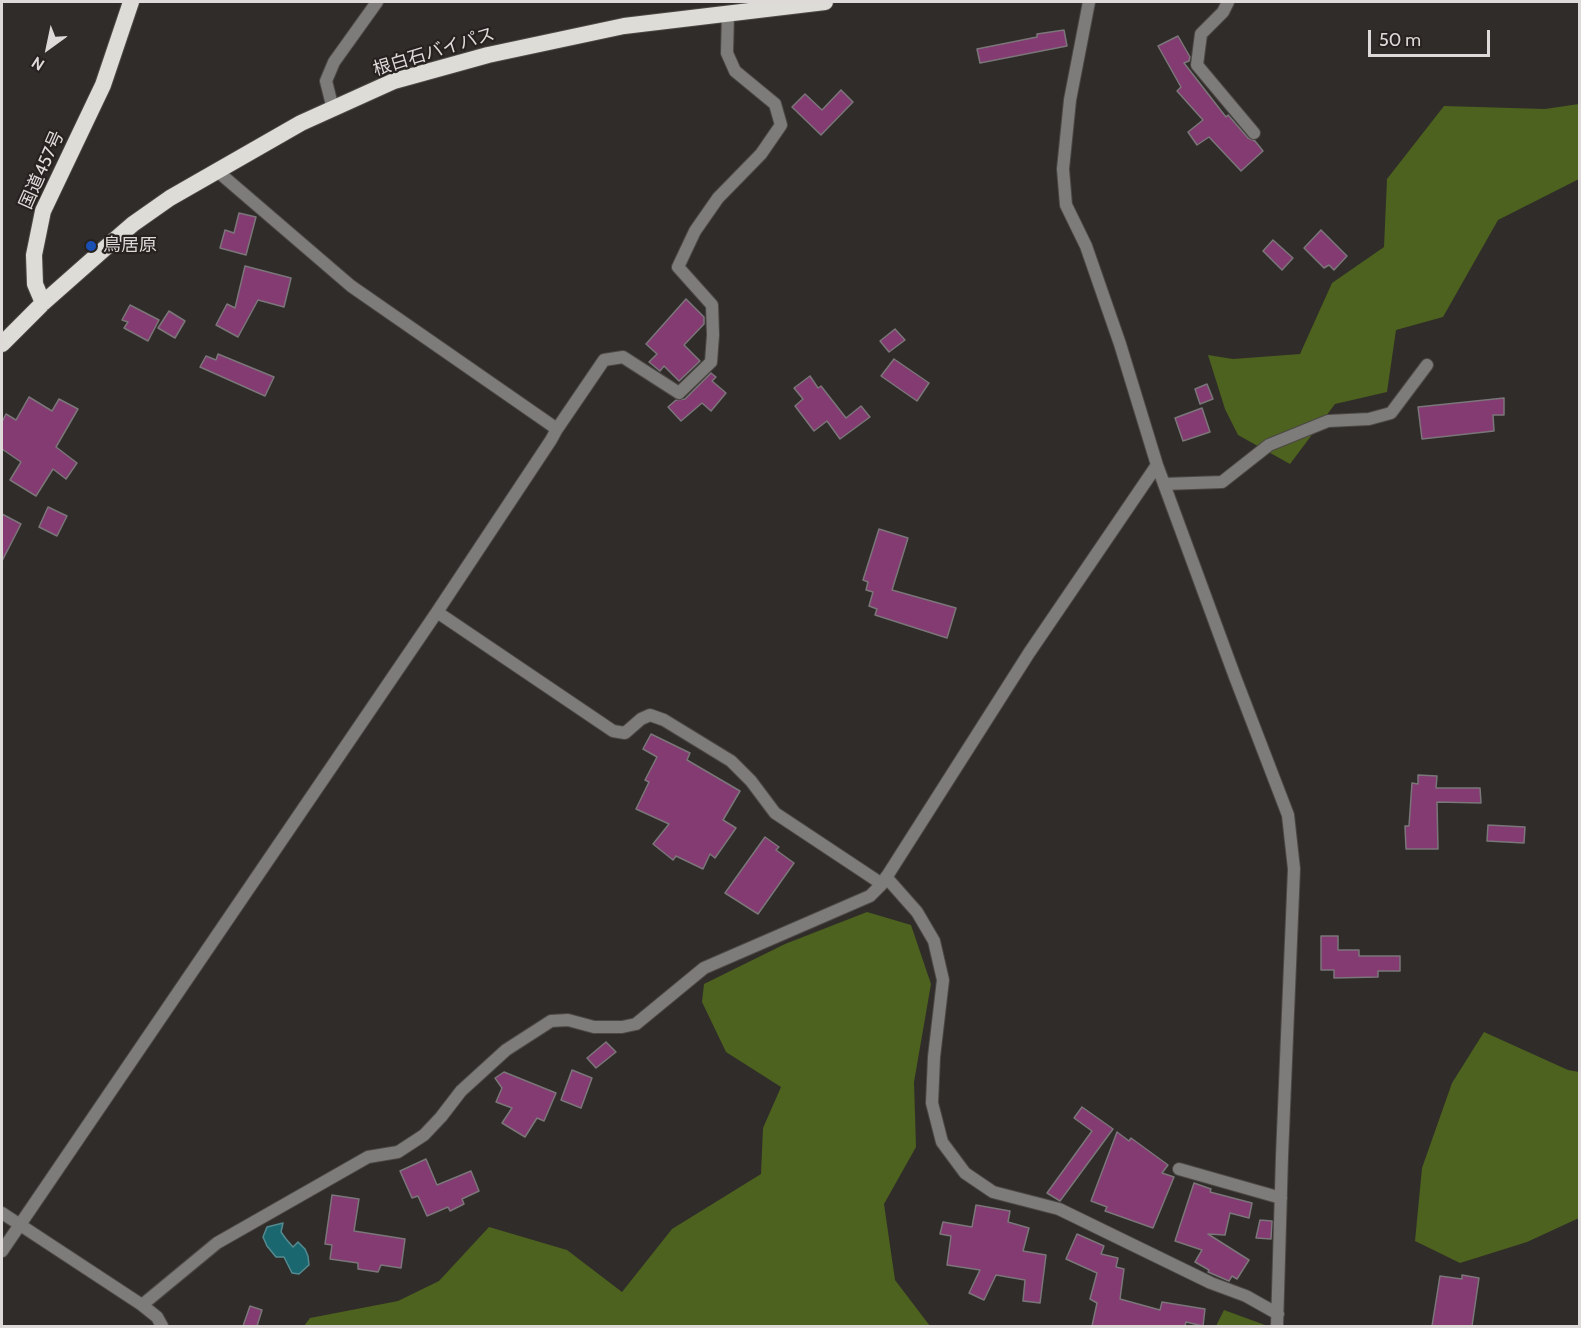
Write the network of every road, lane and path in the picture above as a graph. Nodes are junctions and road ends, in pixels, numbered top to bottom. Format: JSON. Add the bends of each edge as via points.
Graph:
{"nodes":[{"id":1,"x":131,"y":2,"type":"edge"},
{"id":2,"x":377,"y":2,"type":"edge"},
{"id":3,"x":825,"y":2,"type":"edge"},
{"id":4,"x":1089,"y":2,"type":"edge"},
{"id":5,"x":1227,"y":2,"type":"edge"},
{"id":6,"x":728,"y":13,"type":"junction"},
{"id":7,"x":333,"y":109,"type":"junction"},
{"id":8,"x":1254,"y":134,"type":"dead end"},
{"id":9,"x":216,"y":170,"type":"junction"},
{"id":10,"x":44,"y":303,"type":"junction"},
{"id":11,"x":2,"y":344,"type":"edge"},
{"id":12,"x":1427,"y":365,"type":"dead end"},
{"id":13,"x":557,"y":429,"type":"junction"},
{"id":14,"x":1157,"y":465,"type":"junction"},
{"id":15,"x":1164,"y":484,"type":"junction"},
{"id":16,"x":437,"y":612,"type":"junction"},
{"id":17,"x":884,"y":881,"type":"junction"},
{"id":18,"x":1179,"y":1169,"type":"dead end"},
{"id":19,"x":1281,"y":1198,"type":"junction"},
{"id":20,"x":2,"y":1213,"type":"edge"},
{"id":21,"x":19,"y":1225,"type":"junction"},
{"id":22,"x":2,"y":1251,"type":"edge"},
{"id":23,"x":142,"y":1305,"type":"junction"},
{"id":24,"x":1278,"y":1320,"type":"edge"},
{"id":25,"x":162,"y":1326,"type":"edge"}],
"edges":[{"from":1,"to":10,"type":"highway","name":"国道457号","via":[[103,86],[43,211],[34,255],[35,284]]},
{"from":2,"to":7,"type":"street","via":[[334,62],[326,81]]},
{"from":3,"to":6,"type":"highway","name":"根白石バイパス"},
{"from":4,"to":14,"type":"street","via":[[1070,100],[1063,169],[1066,205],[1086,246]]},
{"from":5,"to":8,"type":"street","via":[[1223,12],[1201,34],[1197,64]]},
{"from":6,"to":7,"type":"highway","name":"根白石バイパス","via":[[624,26],[488,55],[394,81]]},
{"from":6,"to":13,"type":"street","via":[[727,53],[735,72],[775,104],[781,125],[694,231],[678,267],[712,305],[711,362],[679,393],[623,357],[604,360]]},
{"from":7,"to":9,"type":"highway","name":"根白石バイパス"},
{"from":9,"to":10,"type":"highway","name":"根白石バイパス","via":[[133,224]]},
{"from":9,"to":13,"type":"street","via":[[351,286]]},
{"from":10,"to":11,"type":"highway"},
{"from":12,"to":15,"type":"street","via":[[1391,413],[1368,419],[1328,421],[1269,445],[1222,482]]},
{"from":13,"to":16,"type":"street"},
{"from":14,"to":15,"type":"street"},
{"from":14,"to":17,"type":"street","via":[[1029,653]]},
{"from":15,"to":19,"type":"street","via":[[1288,815],[1294,869]]},
{"from":16,"to":17,"type":"street","via":[[614,731],[625,733],[650,715],[664,720],[731,761],[775,813]]},
{"from":16,"to":21,"type":"street"},
{"from":17,"to":23,"type":"street","via":[[870,896],[852,905],[704,968],[636,1024],[594,1027],[568,1020],[551,1021],[506,1050],[461,1091],[424,1135],[398,1152],[368,1157],[217,1243]]},
{"from":17,"to":24,"type":"street","via":[[916,912],[934,941],[943,980],[932,1103],[942,1142],[965,1173],[993,1192],[1059,1209],[1246,1296]]},
{"from":18,"to":19,"type":"street"},
{"from":19,"to":24,"type":"street"},
{"from":20,"to":21,"type":"street"},
{"from":21,"to":22,"type":"street"},
{"from":21,"to":23,"type":"street"},
{"from":23,"to":25,"type":"street"}]}
